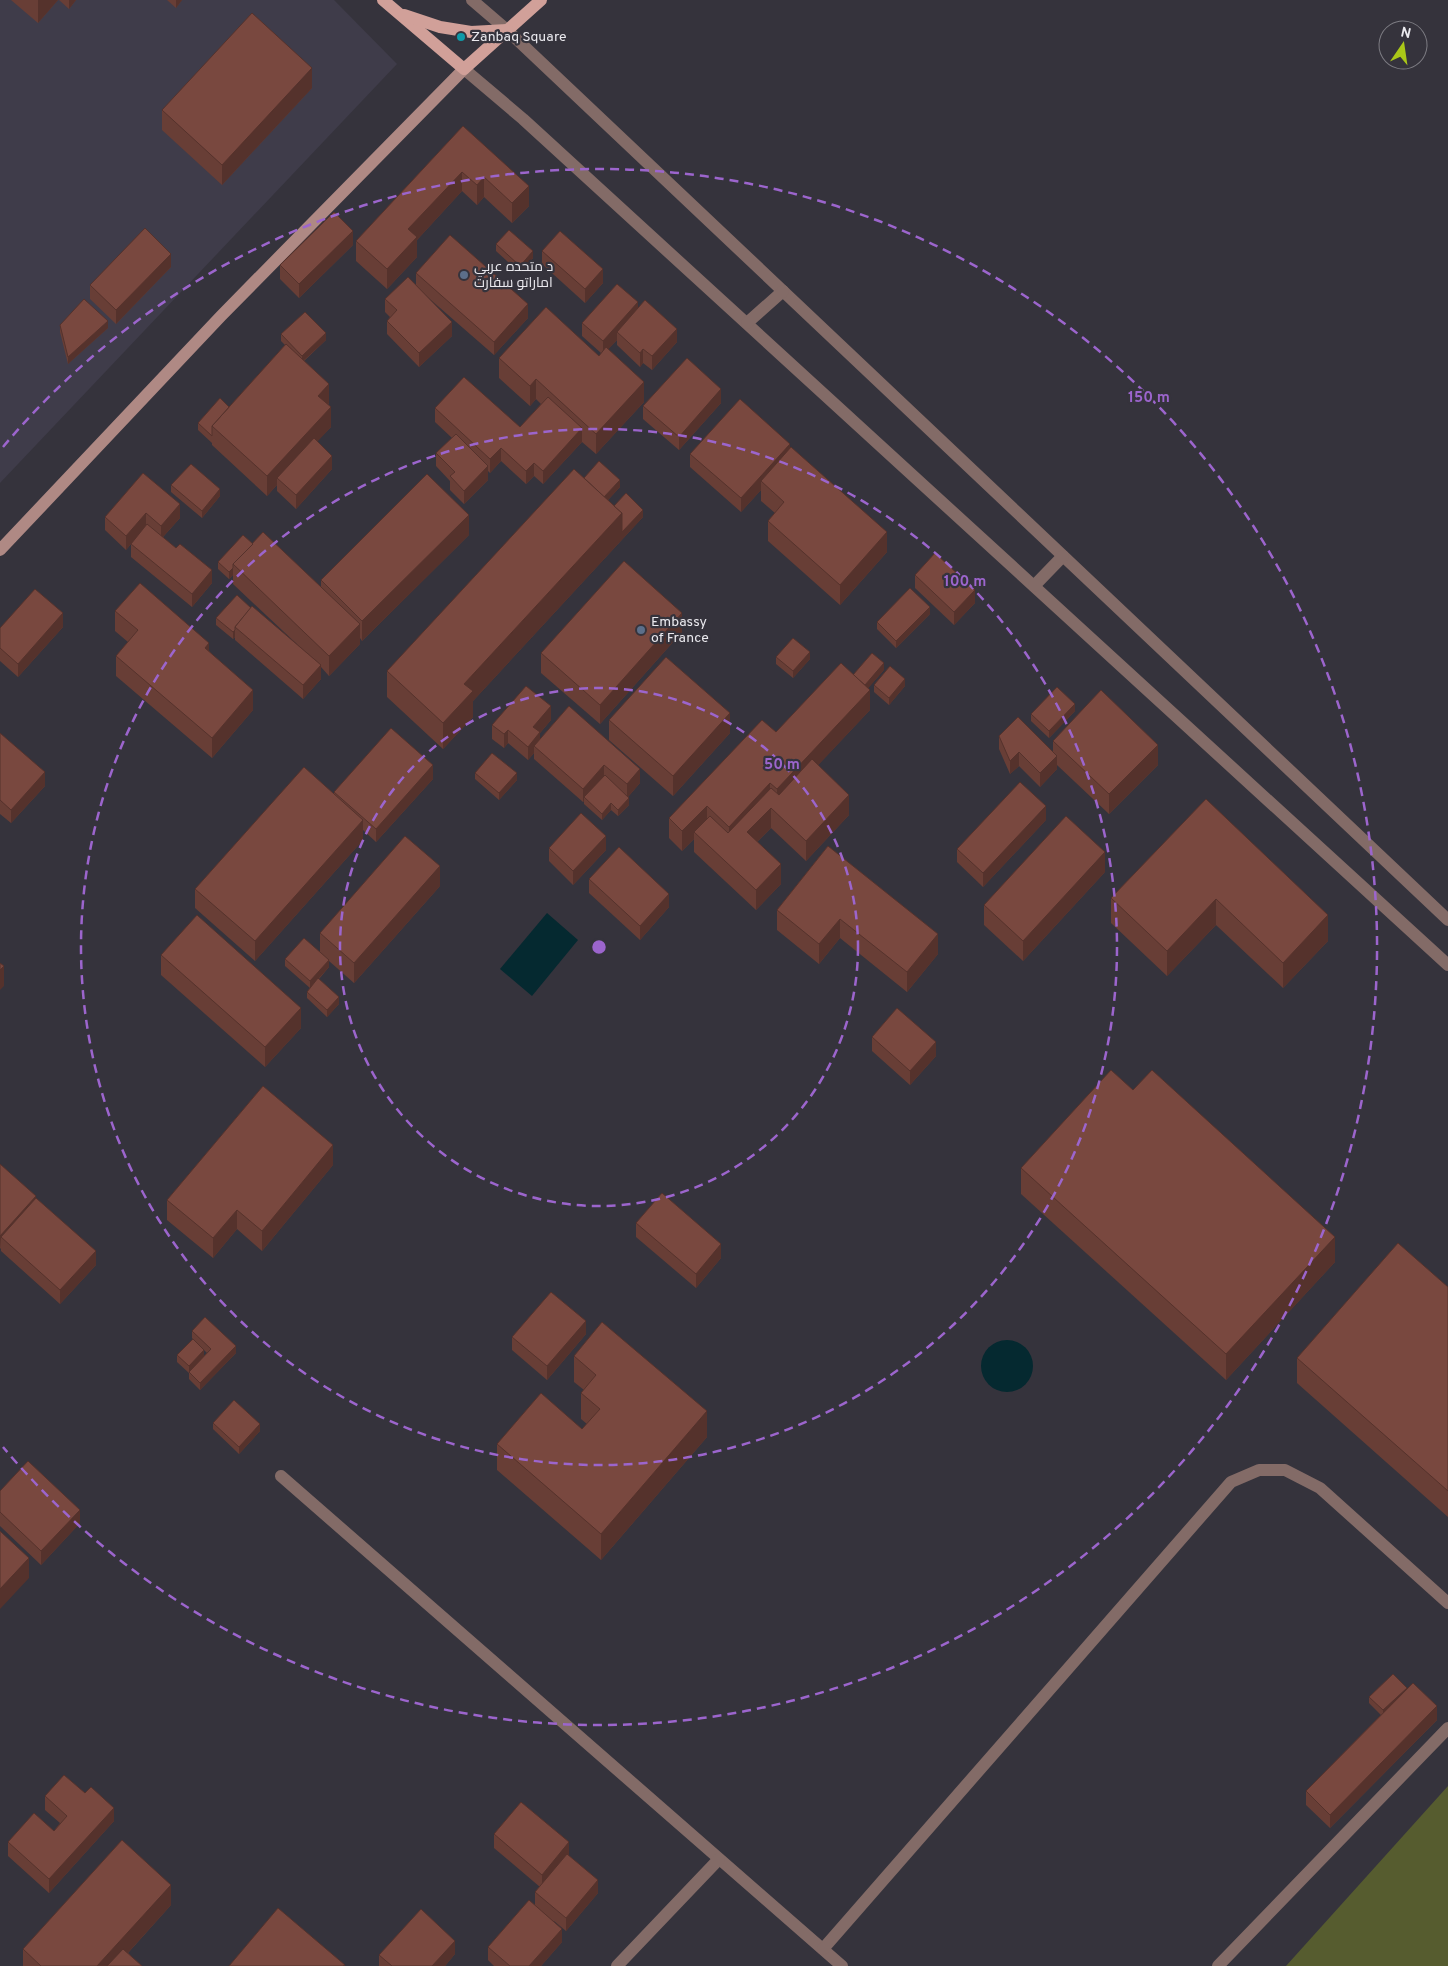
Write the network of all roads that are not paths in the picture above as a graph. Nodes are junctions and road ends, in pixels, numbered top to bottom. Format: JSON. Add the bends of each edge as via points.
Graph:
{"nodes":[{"id":1,"x":383,"y":0,"type":"edge"},
{"id":2,"x":472,"y":0,"type":"edge"},
{"id":3,"x":541,"y":0,"type":"edge"},
{"id":4,"x":396,"y":12,"type":"junction"},
{"id":5,"x":507,"y":30,"type":"junction"},
{"id":6,"x":464,"y":68,"type":"junction"},
{"id":7,"x":783,"y":291,"type":"junction"},
{"id":8,"x":747,"y":323,"type":"junction"},
{"id":9,"x":0,"y":550,"type":"edge"},
{"id":10,"x":1063,"y":556,"type":"junction"},
{"id":11,"x":1034,"y":586,"type":"junction"},
{"id":12,"x":1448,"y":920,"type":"edge"},
{"id":13,"x":1448,"y":964,"type":"edge"},
{"id":14,"x":281,"y":1476,"type":"dead end"},
{"id":15,"x":1448,"y":1604,"type":"edge"},
{"id":16,"x":1448,"y":1728,"type":"edge"},
{"id":17,"x":719,"y":1858,"type":"junction"},
{"id":18,"x":823,"y":1949,"type":"junction"},
{"id":19,"x":617,"y":1966,"type":"edge"},
{"id":20,"x":842,"y":1966,"type":"edge"},
{"id":21,"x":1218,"y":1966,"type":"edge"}],
"edges":[{"from":1,"to":4,"type":"main road"},
{"from":2,"to":5,"type":"street"},
{"from":3,"to":5,"type":"main road"},
{"from":4,"to":5,"type":"main road","via":[[471,32]]},
{"from":4,"to":6,"type":"main road"},
{"from":5,"to":6,"type":"main road"},
{"from":5,"to":7,"type":"street"},
{"from":6,"to":8,"type":"street"},
{"from":6,"to":9,"type":"main road","via":[[221,316]]},
{"from":7,"to":8,"type":"street"},
{"from":7,"to":10,"type":"street"},
{"from":8,"to":11,"type":"street"},
{"from":10,"to":11,"type":"street"},
{"from":10,"to":12,"type":"street"},
{"from":11,"to":13,"type":"street"},
{"from":14,"to":17,"type":"street"},
{"from":15,"to":18,"type":"street","via":[[1320,1488],[1285,1470],[1259,1470],[1231,1482]]},
{"from":16,"to":21,"type":"street"},
{"from":17,"to":18,"type":"street"},
{"from":17,"to":19,"type":"street"},
{"from":18,"to":20,"type":"street"}]}
